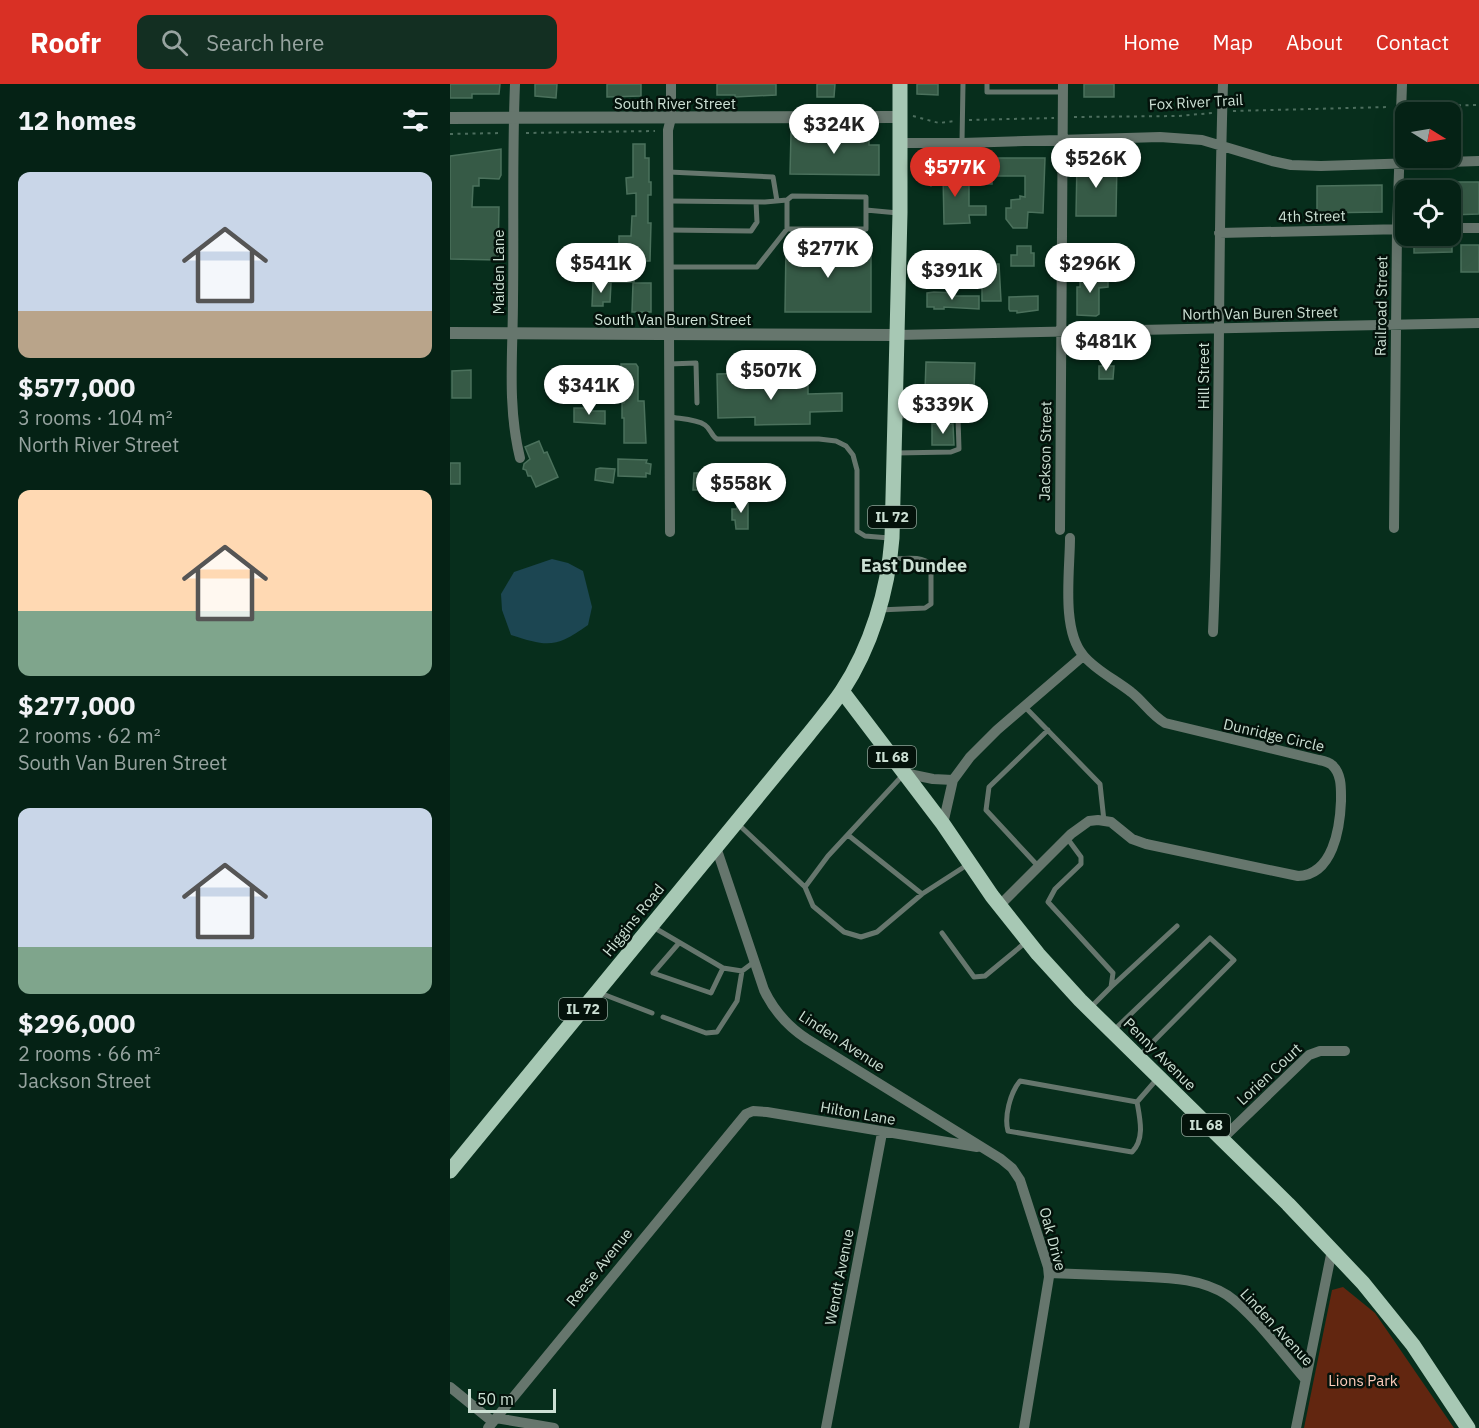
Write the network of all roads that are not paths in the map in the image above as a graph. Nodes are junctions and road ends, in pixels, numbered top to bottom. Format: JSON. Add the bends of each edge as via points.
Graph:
{"nodes":[{"id":1,"x":515,"y":84,"type":"edge"},
{"id":2,"x":671,"y":84,"type":"edge"},
{"id":3,"x":900,"y":84,"type":"edge"},
{"id":4,"x":963,"y":84,"type":"edge"},
{"id":5,"x":987,"y":84,"type":"edge"},
{"id":6,"x":1223,"y":84,"type":"edge"},
{"id":7,"x":1402,"y":84,"type":"edge"},
{"id":8,"x":1063,"y":88,"type":"edge"},
{"id":9,"x":1401,"y":102,"type":"edge"},
{"id":10,"x":907,"y":117,"type":"junction"},
{"id":11,"x":450,"y":118,"type":"edge"},
{"id":12,"x":671,"y":118,"type":"junction"},
{"id":13,"x":514,"y":119,"type":"junction"},
{"id":14,"x":1062,"y":140,"type":"junction"},
{"id":15,"x":900,"y":143,"type":"junction"},
{"id":16,"x":962,"y":143,"type":"junction"},
{"id":17,"x":1221,"y":145,"type":"junction"},
{"id":18,"x":1461,"y":161,"type":"edge"},
{"id":19,"x":1479,"y":161,"type":"edge"},
{"id":20,"x":1395,"y":163,"type":"edge"},
{"id":21,"x":669,"y":172,"type":"junction"},
{"id":22,"x":787,"y":200,"type":"junction"},
{"id":23,"x":669,"y":201,"type":"junction"},
{"id":24,"x":777,"y":201,"type":"junction"},
{"id":25,"x":756,"y":202,"type":"junction"},
{"id":26,"x":866,"y":210,"type":"junction"},
{"id":27,"x":900,"y":213,"type":"junction"},
{"id":28,"x":1461,"y":228,"type":"edge"},
{"id":29,"x":1479,"y":228,"type":"edge"},
{"id":30,"x":787,"y":229,"type":"junction"},
{"id":31,"x":1395,"y":229,"type":"edge"},
{"id":32,"x":668,"y":230,"type":"junction"},
{"id":33,"x":1220,"y":233,"type":"junction"},
{"id":34,"x":1400,"y":246,"type":"edge"},
{"id":35,"x":669,"y":267,"type":"junction"},
{"id":36,"x":1479,"y":323,"type":"edge"},
{"id":37,"x":1396,"y":325,"type":"junction"},
{"id":38,"x":1219,"y":329,"type":"junction"},
{"id":39,"x":1062,"y":332,"type":"junction"},
{"id":40,"x":450,"y":333,"type":"edge"},
{"id":41,"x":513,"y":333,"type":"junction"},
{"id":42,"x":670,"y":334,"type":"junction"},
{"id":43,"x":897,"y":335,"type":"junction"},
{"id":44,"x":669,"y":364,"type":"junction"},
{"id":45,"x":697,"y":403,"type":"dead end"},
{"id":46,"x":896,"y":416,"type":"junction"},
{"id":47,"x":670,"y":417,"type":"junction"},
{"id":48,"x":895,"y":453,"type":"junction"},
{"id":49,"x":520,"y":458,"type":"dead end"},
{"id":50,"x":1394,"y":528,"type":"dead end"},
{"id":51,"x":1060,"y":530,"type":"dead end"},
{"id":52,"x":670,"y":532,"type":"dead end"},
{"id":53,"x":892,"y":538,"type":"junction"},
{"id":54,"x":1070,"y":538,"type":"dead end"},
{"id":55,"x":890,"y":559,"type":"junction"},
{"id":56,"x":878,"y":610,"type":"junction"},
{"id":57,"x":1213,"y":632,"type":"dead end"},
{"id":58,"x":1083,"y":656,"type":"junction"},
{"id":59,"x":842,"y":691,"type":"junction"},
{"id":60,"x":1024,"y":706,"type":"junction"},
{"id":61,"x":1048,"y":730,"type":"junction"},
{"id":62,"x":904,"y":773,"type":"junction"},
{"id":63,"x":952,"y":780,"type":"junction"},
{"id":64,"x":1104,"y":821,"type":"junction"},
{"id":65,"x":736,"y":822,"type":"junction"},
{"id":66,"x":942,"y":824,"type":"junction"},
{"id":67,"x":848,"y":835,"type":"junction"},
{"id":68,"x":1067,"y":838,"type":"junction"},
{"id":69,"x":716,"y":847,"type":"junction"},
{"id":70,"x":969,"y":864,"type":"junction"},
{"id":71,"x":1038,"y":867,"type":"junction"},
{"id":72,"x":805,"y":886,"type":"junction"},
{"id":73,"x":922,"y":894,"type":"junction"},
{"id":74,"x":999,"y":906,"type":"junction"},
{"id":75,"x":651,"y":926,"type":"junction"},
{"id":76,"x":1177,"y":926,"type":"dead end"},
{"id":77,"x":942,"y":933,"type":"dead end"},
{"id":78,"x":1028,"y":941,"type":"junction"},
{"id":79,"x":679,"y":943,"type":"junction"},
{"id":80,"x":754,"y":962,"type":"junction"},
{"id":81,"x":723,"y":968,"type":"junction"},
{"id":82,"x":742,"y":971,"type":"junction"},
{"id":83,"x":1111,"y":987,"type":"junction"},
{"id":84,"x":597,"y":992,"type":"junction"},
{"id":85,"x":1089,"y":1009,"type":"junction"},
{"id":86,"x":652,"y":1013,"type":"dead end"},
{"id":87,"x":663,"y":1017,"type":"dead end"},
{"id":88,"x":1112,"y":1032,"type":"junction"},
{"id":89,"x":1345,"y":1051,"type":"dead end"},
{"id":90,"x":1138,"y":1057,"type":"junction"},
{"id":91,"x":1158,"y":1078,"type":"junction"},
{"id":92,"x":1137,"y":1102,"type":"junction"},
{"id":93,"x":734,"y":1126,"type":"joint"},
{"id":94,"x":882,"y":1132,"type":"junction"},
{"id":95,"x":1221,"y":1140,"type":"junction"},
{"id":96,"x":982,"y":1148,"type":"junction"},
{"id":97,"x":450,"y":1171,"type":"edge"},
{"id":98,"x":1332,"y":1251,"type":"junction"},
{"id":99,"x":1049,"y":1273,"type":"junction"},
{"id":100,"x":1305,"y":1380,"type":"junction"},
{"id":101,"x":450,"y":1387,"type":"edge"},
{"id":102,"x":492,"y":1422,"type":"edge"},
{"id":103,"x":554,"y":1428,"type":"edge"},
{"id":104,"x":826,"y":1428,"type":"edge"},
{"id":105,"x":1024,"y":1428,"type":"edge"},
{"id":106,"x":1296,"y":1428,"type":"edge"},
{"id":107,"x":1468,"y":1428,"type":"edge"}],
"edges":[{"from":1,"to":13,"type":"street","name":"Maiden Lane"},
{"from":2,"to":12,"type":"street"},
{"from":3,"to":10,"type":"main road","number":"IL 72"},
{"from":4,"to":16,"type":"lane"},
{"from":5,"to":8,"type":"lane","via":[[987,92]]},
{"from":6,"to":17,"type":"street","name":"Hill Street"},
{"from":7,"to":9,"type":"street","name":"Railroad Street"},
{"from":8,"to":14,"type":"street","name":"Jackson Street"},
{"from":10,"to":12,"type":"street","name":"South River Street"},
{"from":10,"to":15,"type":"main road","number":"IL 72"},
{"from":11,"to":13,"type":"street","name":"South River Street"},
{"from":12,"to":13,"type":"street","name":"South River Street"},
{"from":12,"to":21,"type":"street"},
{"from":13,"to":41,"type":"street","name":"Maiden Lane"},
{"from":14,"to":16,"type":"street"},
{"from":14,"to":17,"type":"street","via":[[1170,138]]},
{"from":14,"to":39,"type":"street","name":"Jackson Street"},
{"from":15,"to":16,"type":"street"},
{"from":15,"to":27,"type":"main road","number":"IL 72"},
{"from":17,"to":20,"type":"street","via":[[1291,165]]},
{"from":17,"to":33,"type":"street","name":"Hill Street"},
{"from":18,"to":19,"type":"street"},
{"from":21,"to":23,"type":"street"},
{"from":21,"to":24,"type":"lane","via":[[773,177]]},
{"from":22,"to":24,"type":"lane"},
{"from":22,"to":26,"type":"lane","via":[[792,196],[866,197]]},
{"from":22,"to":30,"type":"lane"},
{"from":23,"to":25,"type":"lane"},
{"from":23,"to":32,"type":"street"},
{"from":24,"to":25,"type":"lane"},
{"from":25,"to":32,"type":"lane","via":[[758,222],[751,231]]},
{"from":26,"to":27,"type":"lane"},
{"from":26,"to":30,"type":"lane","via":[[866,229]]},
{"from":27,"to":43,"type":"main road","number":"IL 72"},
{"from":28,"to":29,"type":"street"},
{"from":30,"to":35,"type":"lane","via":[[757,267]]},
{"from":31,"to":33,"type":"street","name":"4th Street"},
{"from":32,"to":35,"type":"street"},
{"from":33,"to":38,"type":"street","name":"Hill Street"},
{"from":34,"to":37,"type":"street","name":"Railroad Street"},
{"from":35,"to":42,"type":"street"},
{"from":36,"to":37,"type":"street","name":"North Van Buren Street"},
{"from":37,"to":38,"type":"street","name":"North Van Buren Street"},
{"from":37,"to":50,"type":"street","name":"Railroad Street"},
{"from":38,"to":39,"type":"street","name":"North Van Buren Street"},
{"from":38,"to":57,"type":"street","name":"Hill Street"},
{"from":39,"to":43,"type":"street","name":"North Van Buren Street"},
{"from":39,"to":51,"type":"street","name":"Jackson Street"},
{"from":40,"to":41,"type":"street","name":"South Van Buren Street"},
{"from":41,"to":42,"type":"street","name":"South Van Buren Street"},
{"from":41,"to":49,"type":"street","name":"Maiden Lane","via":[[511,402]]},
{"from":42,"to":43,"type":"street","name":"South Van Buren Street"},
{"from":42,"to":44,"type":"street"},
{"from":43,"to":46,"type":"main road","number":"IL 72"},
{"from":44,"to":45,"type":"lane","via":[[696,363]]},
{"from":44,"to":47,"type":"street"},
{"from":46,"to":48,"type":"main road","number":"IL 72"},
{"from":46,"to":48,"type":"lane","via":[[958,418],[959,449]]},
{"from":47,"to":52,"type":"street"},
{"from":47,"to":53,"type":"lane","via":[[702,423],[717,439],[813,439],[843,444],[853,454],[857,470],[857,531],[865,537]]},
{"from":48,"to":53,"type":"main road","number":"IL 72"},
{"from":53,"to":55,"type":"main road","number":"IL 72"},
{"from":54,"to":58,"type":"street","via":[[1070,619]]},
{"from":55,"to":56,"type":"main road","number":"IL 72"},
{"from":55,"to":56,"type":"lane","via":[[928,561],[931,604],[925,608]]},
{"from":56,"to":59,"type":"main road","number":"IL 72","via":[[867,643]]},
{"from":58,"to":60,"type":"street"},
{"from":58,"to":64,"type":"street","name":"Dunridge Circle","via":[[1132,692],[1165,723],[1326,762],[1337,772],[1341,788],[1340,826],[1335,841],[1323,863],[1302,876],[1146,844]]},
{"from":59,"to":62,"type":"main road","name":"Penny Avenue","number":"IL 68"},
{"from":59,"to":65,"type":"main road","name":"Higgins Road","number":"IL 72"},
{"from":60,"to":61,"type":"lane"},
{"from":60,"to":63,"type":"street","via":[[970,756]]},
{"from":61,"to":64,"type":"lane","via":[[1100,784]]},
{"from":61,"to":71,"type":"lane","via":[[989,787],[986,810]]},
{"from":62,"to":63,"type":"street"},
{"from":62,"to":66,"type":"main road","name":"Penny Avenue","number":"IL 68"},
{"from":62,"to":67,"type":"lane"},
{"from":63,"to":66,"type":"street"},
{"from":64,"to":68,"type":"street","via":[[1089,821]]},
{"from":65,"to":69,"type":"main road","name":"Higgins Road","number":"IL 72"},
{"from":65,"to":72,"type":"lane"},
{"from":66,"to":70,"type":"main road","name":"Penny Avenue","number":"IL 68"},
{"from":67,"to":72,"type":"lane"},
{"from":67,"to":73,"type":"lane"},
{"from":68,"to":71,"type":"street"},
{"from":68,"to":83,"type":"lane","via":[[1081,856],[1081,864],[1055,889],[1048,902],[1113,973]]},
{"from":69,"to":75,"type":"main road","name":"Higgins Road","number":"IL 72"},
{"from":69,"to":80,"type":"street","name":"Linden Avenue"},
{"from":70,"to":73,"type":"lane"},
{"from":70,"to":74,"type":"main road","name":"Penny Avenue","number":"IL 68"},
{"from":71,"to":74,"type":"street"},
{"from":72,"to":73,"type":"lane","via":[[813,906],[844,932],[861,938],[877,932]]},
{"from":74,"to":78,"type":"main road","name":"Penny Avenue","number":"IL 68"},
{"from":75,"to":79,"type":"lane"},
{"from":75,"to":84,"type":"main road","name":"Higgins Road","number":"IL 72"},
{"from":76,"to":83,"type":"lane"},
{"from":77,"to":78,"type":"lane","via":[[974,977],[985,976]]},
{"from":78,"to":85,"type":"main road","name":"Penny Avenue","number":"IL 68"},
{"from":79,"to":81,"type":"lane"},
{"from":79,"to":81,"type":"lane","via":[[653,973],[711,993]]},
{"from":80,"to":82,"type":"lane"},
{"from":80,"to":96,"type":"street","name":"Linden Avenue","via":[[769,1001],[790,1027]]},
{"from":81,"to":82,"type":"lane"},
{"from":82,"to":87,"type":"lane","via":[[737,1001],[717,1032],[706,1033]]},
{"from":83,"to":85,"type":"lane"},
{"from":84,"to":86,"type":"lane"},
{"from":84,"to":97,"type":"main road","name":"Higgins Road","number":"IL 72"},
{"from":85,"to":88,"type":"main road","name":"Penny Avenue","number":"IL 68"},
{"from":88,"to":90,"type":"main road","name":"Penny Avenue","number":"IL 68"},
{"from":88,"to":90,"type":"lane","via":[[1210,938],[1234,960]]},
{"from":89,"to":95,"type":"street","name":"Lorien Court","via":[[1310,1055]]},
{"from":90,"to":91,"type":"main road","name":"Penny Avenue","number":"IL 68"},
{"from":91,"to":92,"type":"lane"},
{"from":91,"to":95,"type":"main road","name":"Penny Avenue","number":"IL 68"},
{"from":92,"to":92,"type":"lane","via":[[1142,1124],[1138,1146],[1132,1152],[1008,1131],[1006,1123],[1013,1089],[1020,1081]]},
{"from":93,"to":94,"type":"street","name":"Hilton Lane","via":[[746,1114],[758,1111]]},
{"from":93,"to":102,"type":"street","name":"Reese Avenue"},
{"from":94,"to":96,"type":"street","name":"Hilton Lane"},
{"from":94,"to":104,"type":"street","name":"Wendt Avenue"},
{"from":95,"to":98,"type":"main road","name":"Penny Avenue","number":"IL 68"},
{"from":96,"to":99,"type":"street","name":"Oak Drive","via":[[1009,1165],[1020,1180]]},
{"from":98,"to":100,"type":"street"},
{"from":98,"to":107,"type":"main road","name":"Penny Avenue","number":"IL 68","via":[[1392,1317]]},
{"from":99,"to":100,"type":"street","name":"Linden Avenue","via":[[1172,1278],[1216,1289],[1244,1310]]},
{"from":99,"to":105,"type":"street","name":"Oak Drive"},
{"from":100,"to":106,"type":"street"},
{"from":101,"to":102,"type":"street"},
{"from":102,"to":103,"type":"street"}]}
